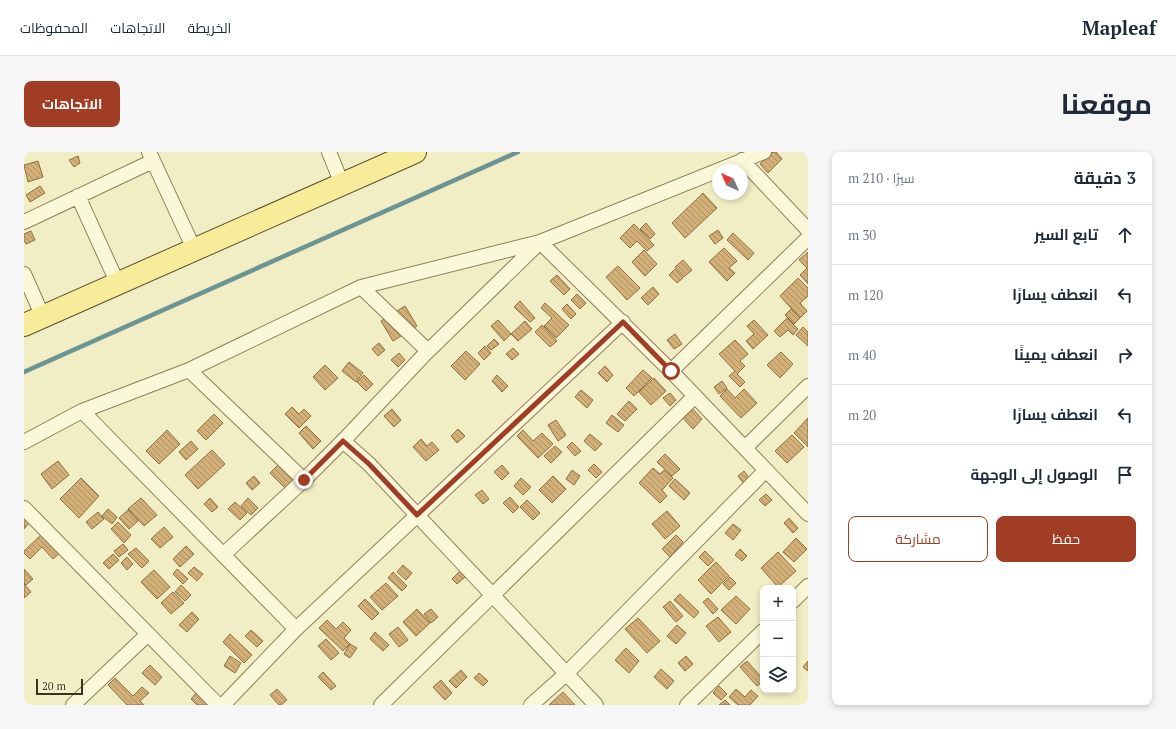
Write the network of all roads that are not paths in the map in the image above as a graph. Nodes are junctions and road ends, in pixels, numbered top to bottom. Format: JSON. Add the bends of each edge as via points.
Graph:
{"nodes":[{"id":1,"x":329,"y":152,"type":"edge"},
{"id":2,"x":415,"y":152,"type":"edge"},
{"id":3,"x":764,"y":152,"type":"edge"},
{"id":4,"x":151,"y":156,"type":"edge"},
{"id":5,"x":742,"y":160,"type":"junction"},
{"id":6,"x":342,"y":184,"type":"junction"},
{"id":7,"x":78,"y":196,"type":"junction"},
{"id":8,"x":24,"y":222,"type":"edge"},
{"id":9,"x":808,"y":230,"type":"edge"},
{"id":10,"x":808,"y":238,"type":"edge"},
{"id":11,"x":540,"y":242,"type":"junction"},
{"id":12,"x":194,"y":249,"type":"junction"},
{"id":13,"x":24,"y":274,"type":"edge"},
{"id":14,"x":117,"y":282,"type":"junction"},
{"id":15,"x":361,"y":287,"type":"junction"},
{"id":16,"x":33,"y":321,"type":"edge"},
{"id":17,"x":623,"y":322,"type":"junction"},
{"id":18,"x":428,"y":351,"type":"junction"},
{"id":19,"x":188,"y":370,"type":"junction"},
{"id":20,"x":671,"y":371,"type":"junction"},
{"id":21,"x":808,"y":386,"type":"edge"},
{"id":22,"x":694,"y":396,"type":"junction"},
{"id":23,"x":82,"y":411,"type":"junction"},
{"id":24,"x":343,"y":441,"type":"junction"},
{"id":25,"x":24,"y":442,"type":"edge"},
{"id":26,"x":745,"y":448,"type":"junction"},
{"id":27,"x":766,"y":470,"type":"junction"},
{"id":28,"x":304,"y":480,"type":"junction"},
{"id":29,"x":24,"y":508,"type":"edge"},
{"id":30,"x":808,"y":514,"type":"edge"},
{"id":31,"x":417,"y":515,"type":"junction"},
{"id":32,"x":223,"y":555,"type":"junction"},
{"id":33,"x":808,"y":586,"type":"edge"},
{"id":34,"x":493,"y":596,"type":"junction"},
{"id":35,"x":796,"y":598,"type":"edge"},
{"id":36,"x":296,"y":629,"type":"junction"},
{"id":37,"x":760,"y":633,"type":"edge"},
{"id":38,"x":148,"y":634,"type":"junction"},
{"id":39,"x":566,"y":674,"type":"junction"},
{"id":40,"x":73,"y":705,"type":"edge"},
{"id":41,"x":218,"y":705,"type":"edge"},
{"id":42,"x":223,"y":705,"type":"edge"},
{"id":43,"x":381,"y":705,"type":"edge"},
{"id":44,"x":531,"y":705,"type":"edge"},
{"id":45,"x":596,"y":705,"type":"edge"},
{"id":46,"x":687,"y":705,"type":"edge"}],
"edges":[{"from":1,"to":6,"type":"street"},
{"from":2,"to":6,"type":"main road"},
{"from":3,"to":5,"type":"street"},
{"from":4,"to":7,"type":"street"},
{"from":4,"to":12,"type":"street"},
{"from":5,"to":9,"type":"street"},
{"from":5,"to":11,"type":"street"},
{"from":6,"to":12,"type":"main road"},
{"from":7,"to":8,"type":"street"},
{"from":7,"to":14,"type":"street"},
{"from":10,"to":20,"type":"street"},
{"from":11,"to":15,"type":"street"},
{"from":11,"to":17,"type":"street"},
{"from":11,"to":18,"type":"street"},
{"from":12,"to":14,"type":"main road"},
{"from":13,"to":16,"type":"street"},
{"from":14,"to":16,"type":"main road"},
{"from":15,"to":18,"type":"street"},
{"from":15,"to":19,"type":"street"},
{"from":17,"to":20,"type":"street"},
{"from":17,"to":31,"type":"street"},
{"from":18,"to":24,"type":"street"},
{"from":19,"to":23,"type":"street"},
{"from":19,"to":28,"type":"street"},
{"from":20,"to":22,"type":"street"},
{"from":21,"to":26,"type":"street"},
{"from":22,"to":26,"type":"street"},
{"from":22,"to":34,"type":"street"},
{"from":23,"to":25,"type":"street"},
{"from":23,"to":32,"type":"street"},
{"from":24,"to":28,"type":"street"},
{"from":24,"to":31,"type":"street","via":[[369,464]]},
{"from":26,"to":27,"type":"street"},
{"from":27,"to":30,"type":"street"},
{"from":27,"to":39,"type":"street"},
{"from":28,"to":32,"type":"street"},
{"from":29,"to":38,"type":"street"},
{"from":31,"to":34,"type":"street"},
{"from":31,"to":36,"type":"street"},
{"from":32,"to":36,"type":"street"},
{"from":33,"to":35,"type":"street"},
{"from":34,"to":39,"type":"street"},
{"from":34,"to":43,"type":"street"},
{"from":36,"to":42,"type":"street"},
{"from":37,"to":46,"type":"street"},
{"from":38,"to":40,"type":"street"},
{"from":38,"to":41,"type":"street"},
{"from":39,"to":44,"type":"street"},
{"from":39,"to":45,"type":"street"}]}
